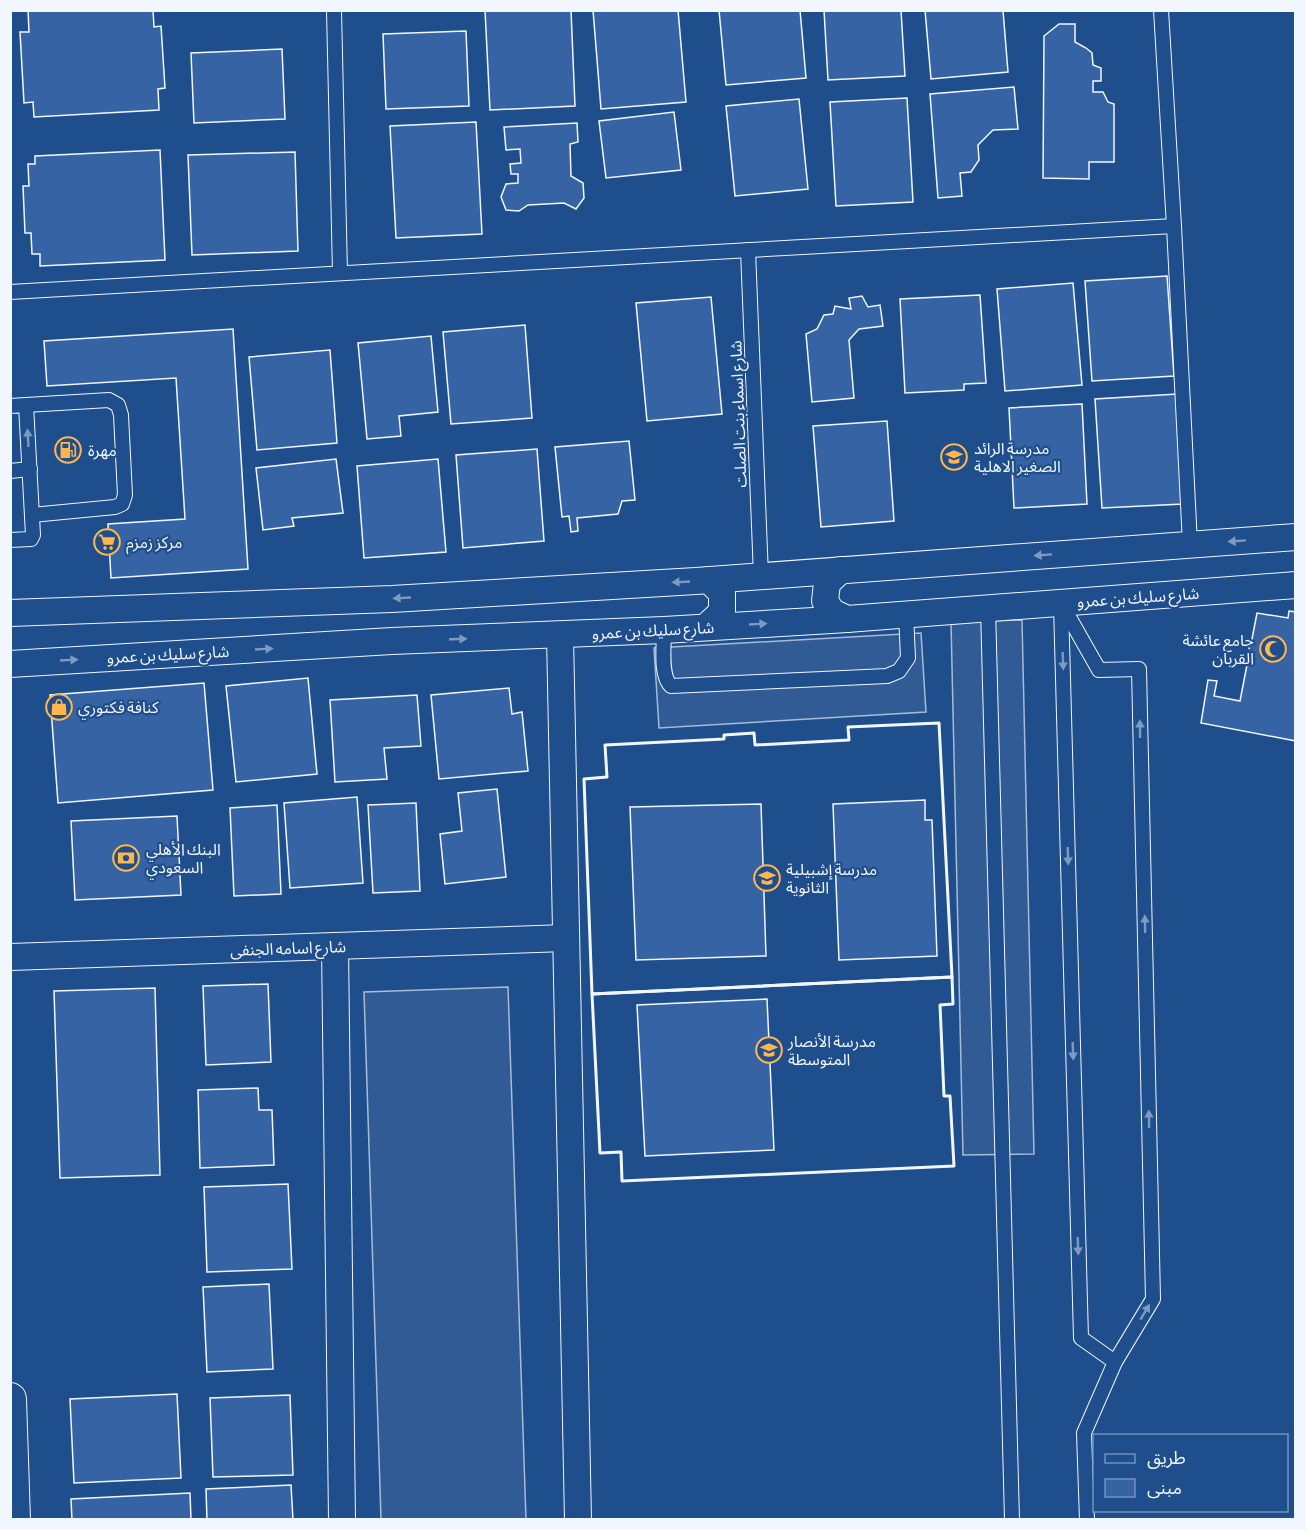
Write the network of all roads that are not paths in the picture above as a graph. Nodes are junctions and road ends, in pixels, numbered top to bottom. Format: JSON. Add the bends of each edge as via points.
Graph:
{"nodes":[{"id":1,"x":334,"y":10,"type":"edge"},
{"id":2,"x":1161,"y":10,"type":"edge"},
{"id":3,"x":1174,"y":226,"type":"junction"},
{"id":4,"x":748,"y":250,"type":"junction"},
{"id":5,"x":340,"y":273,"type":"junction"},
{"id":6,"x":10,"y":291,"type":"edge"},
{"id":7,"x":26,"y":405,"type":"junction"},
{"id":8,"x":10,"y":406,"type":"edge"},
{"id":9,"x":30,"y":470,"type":"junction"},
{"id":10,"x":10,"y":471,"type":"edge"},
{"id":11,"x":32,"y":515,"type":"junction"},
{"id":12,"x":1296,"y":537,"type":"edge"},
{"id":13,"x":10,"y":540,"type":"edge"},
{"id":14,"x":1190,"y":544,"type":"junction"},
{"id":15,"x":841,"y":570,"type":"junction"},
{"id":16,"x":761,"y":576,"type":"junction"},
{"id":17,"x":709,"y":580,"type":"junction"},
{"id":18,"x":1296,"y":585,"type":"edge"},
{"id":19,"x":1061,"y":603,"type":"junction"},
{"id":20,"x":988,"y":608,"type":"junction"},
{"id":21,"x":10,"y":613,"type":"edge"},
{"id":22,"x":906,"y":614,"type":"junction"},
{"id":23,"x":848,"y":619,"type":"junction"},
{"id":24,"x":706,"y":627,"type":"junction"},
{"id":25,"x":664,"y":630,"type":"junction"},
{"id":26,"x":560,"y":635,"type":"junction"},
{"id":27,"x":10,"y":664,"type":"edge"},
{"id":28,"x":566,"y":938,"type":"junction"},
{"id":29,"x":335,"y":946,"type":"junction"},
{"id":30,"x":10,"y":957,"type":"edge"},
{"id":31,"x":1114,"y":1362,"type":"junction"},
{"id":32,"x":10,"y":1399,"type":"edge"},
{"id":33,"x":14,"y":1520,"type":"edge"},
{"id":34,"x":342,"y":1520,"type":"edge"},
{"id":35,"x":578,"y":1520,"type":"edge"},
{"id":36,"x":1012,"y":1520,"type":"edge"},
{"id":37,"x":1088,"y":1520,"type":"edge"}],
"edges":[{"from":1,"to":5,"type":"lane"},
{"from":2,"to":3,"type":"lane"},
{"from":3,"to":4,"type":"lane"},
{"from":3,"to":14,"type":"lane"},
{"from":4,"to":5,"type":"lane"},
{"from":4,"to":16,"type":"lane","name":"شارع اسماء بنت الصلت"},
{"from":5,"to":6,"type":"lane"},
{"from":7,"to":8,"type":"lane"},
{"from":9,"to":7,"type":"lane","one_way":true},
{"from":7,"to":11,"type":"lane","via":[[109,400],[118,405],[121,415],[125,495],[122,504]]},
{"from":9,"to":10,"type":"lane"},
{"from":9,"to":11,"type":"lane"},
{"from":11,"to":13,"type":"lane","via":[[31,538]]},
{"from":12,"to":14,"type":"street","one_way":true},
{"from":14,"to":15,"type":"street","one_way":true},
{"from":15,"to":16,"type":"street"},
{"from":15,"to":23,"type":"street","via":[[827,583],[825,601],[832,612]]},
{"from":16,"to":17,"type":"street"},
{"from":17,"to":21,"type":"street","one_way":true,"via":[[392,599]]},
{"from":17,"to":24,"type":"street","via":[[722,593],[722,612]]},
{"from":18,"to":19,"type":"street","name":"شارع سليك بن عمرو"},
{"from":19,"to":20,"type":"street","name":"شارع سليك بن عمرو"},
{"from":19,"to":31,"type":"lane","one_way":true,"via":[[1081,1338]]},
{"from":31,"to":19,"type":"lane","one_way":true,"via":[[1153,1299],[1139,669],[1099,669]]},
{"from":20,"to":22,"type":"street","name":"شارع سليك بن عمرو"},
{"from":20,"to":36,"type":"lane"},
{"from":22,"to":23,"type":"street","name":"شارع سليك بن عمرو"},
{"from":22,"to":25,"type":"lane","via":[[908,658],[899,671],[887,676],[671,686],[664,674]]},
{"from":24,"to":23,"type":"street","name":"شارع سليك بن عمرو","one_way":true},
{"from":24,"to":25,"type":"street","name":"شارع سليك بن عمرو"},
{"from":25,"to":26,"type":"street","name":"شارع سليك بن عمرو"},
{"from":27,"to":26,"type":"street","name":"شارع سليك بن عمرو","one_way":true},
{"from":26,"to":28,"type":"street"},
{"from":28,"to":29,"type":"street","name":"شارع اسامه الجنفى"},
{"from":28,"to":35,"type":"street"},
{"from":29,"to":30,"type":"street","name":"شارع اسامه الجنفى"},
{"from":29,"to":34,"type":"street"},
{"from":31,"to":37,"type":"lane","via":[[1084,1433]]},
{"from":32,"to":33,"type":"street"}]}
